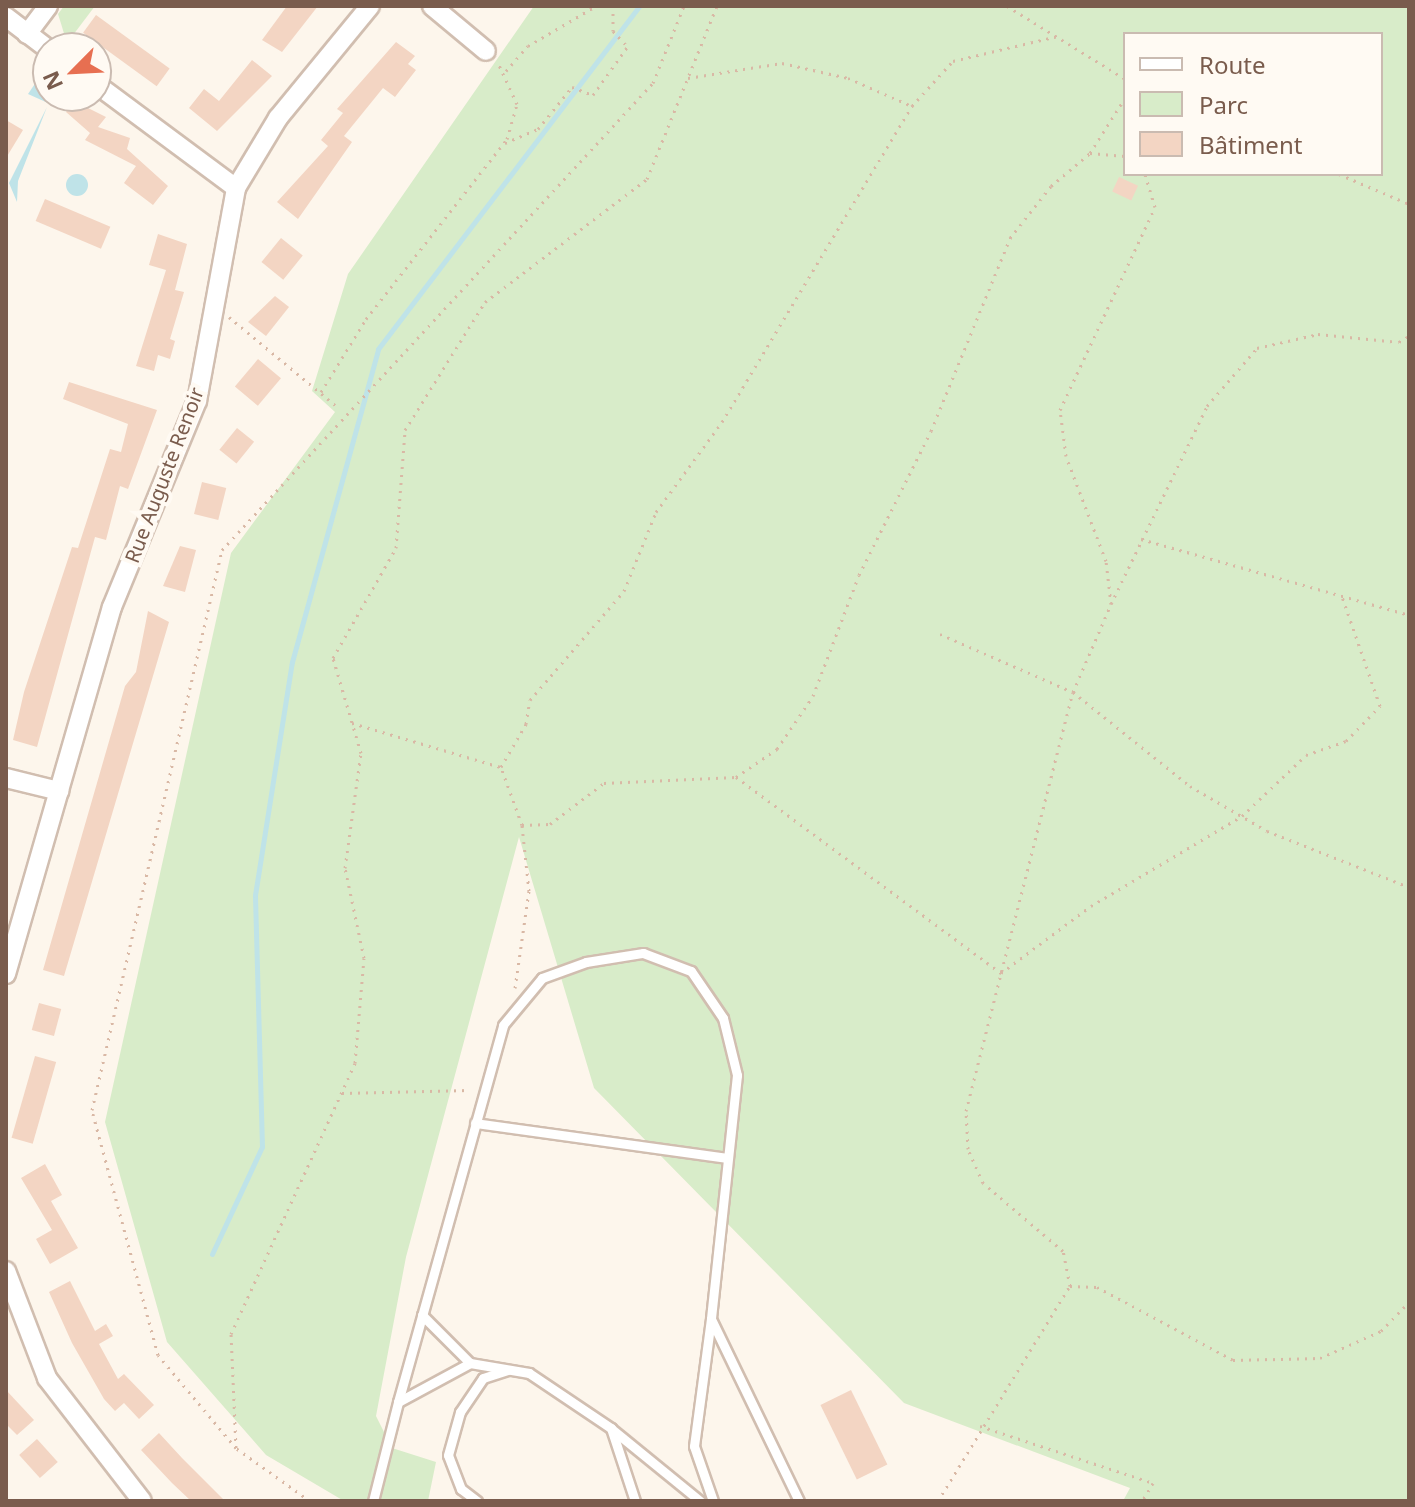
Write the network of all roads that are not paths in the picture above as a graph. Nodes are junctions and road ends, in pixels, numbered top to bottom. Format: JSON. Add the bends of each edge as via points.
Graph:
{"nodes":[{"id":1,"x":48,"y":6,"type":"edge"},
{"id":2,"x":370,"y":6,"type":"edge"},
{"id":3,"x":432,"y":6,"type":"edge"},
{"id":4,"x":6,"y":17,"type":"edge"},
{"id":5,"x":27,"y":34,"type":"junction"},
{"id":6,"x":32,"y":38,"type":"edge"},
{"id":7,"x":486,"y":51,"type":"road end"},
{"id":8,"x":112,"y":96,"type":"edge"},
{"id":9,"x":236,"y":188,"type":"junction"},
{"id":10,"x":6,"y":778,"type":"edge"},
{"id":11,"x":59,"y":791,"type":"junction"},
{"id":12,"x":6,"y":974,"type":"edge"},
{"id":13,"x":475,"y":1123,"type":"junction"},
{"id":14,"x":727,"y":1158,"type":"junction"},
{"id":15,"x":6,"y":1271,"type":"edge"},
{"id":16,"x":422,"y":1315,"type":"junction"},
{"id":17,"x":711,"y":1319,"type":"junction"},
{"id":18,"x":470,"y":1363,"type":"junction"},
{"id":19,"x":509,"y":1369,"type":"junction"},
{"id":20,"x":398,"y":1402,"type":"junction"},
{"id":21,"x":611,"y":1428,"type":"junction"},
{"id":22,"x":142,"y":1501,"type":"edge"},
{"id":23,"x":373,"y":1501,"type":"edge"},
{"id":24,"x":477,"y":1501,"type":"edge"},
{"id":25,"x":635,"y":1501,"type":"edge"},
{"id":26,"x":700,"y":1501,"type":"edge"},
{"id":27,"x":713,"y":1501,"type":"edge"},
{"id":28,"x":799,"y":1501,"type":"edge"}],
"edges":[{"from":1,"to":5,"type":"street"},
{"from":2,"to":9,"type":"street","name":"Rue Auguste Renoir","via":[[278,118]]},
{"from":3,"to":7,"type":"street"},
{"from":4,"to":5,"type":"street"},
{"from":5,"to":6,"type":"street"},
{"from":8,"to":9,"type":"street"},
{"from":9,"to":11,"type":"street","name":"Rue Auguste Renoir","via":[[197,401],[112,607]]},
{"from":10,"to":11,"type":"street"},
{"from":11,"to":12,"type":"street","name":"Rue Auguste Renoir"},
{"from":13,"to":14,"type":"lane"},
{"from":13,"to":14,"type":"lane","via":[[511,1016],[542,978],[586,962],[643,953],[691,971],[723,1018],[737,1075]]},
{"from":13,"to":16,"type":"lane"},
{"from":14,"to":17,"type":"lane"},
{"from":15,"to":22,"type":"street","via":[[47,1378]]},
{"from":16,"to":18,"type":"lane"},
{"from":16,"to":20,"type":"lane"},
{"from":17,"to":27,"type":"lane","via":[[694,1446]]},
{"from":17,"to":28,"type":"lane"},
{"from":18,"to":19,"type":"lane"},
{"from":18,"to":20,"type":"lane"},
{"from":19,"to":21,"type":"lane","via":[[529,1373]]},
{"from":19,"to":24,"type":"lane","via":[[483,1378],[460,1412],[448,1455],[461,1489]]},
{"from":20,"to":23,"type":"lane"},
{"from":21,"to":25,"type":"lane"},
{"from":21,"to":26,"type":"lane"}]}
